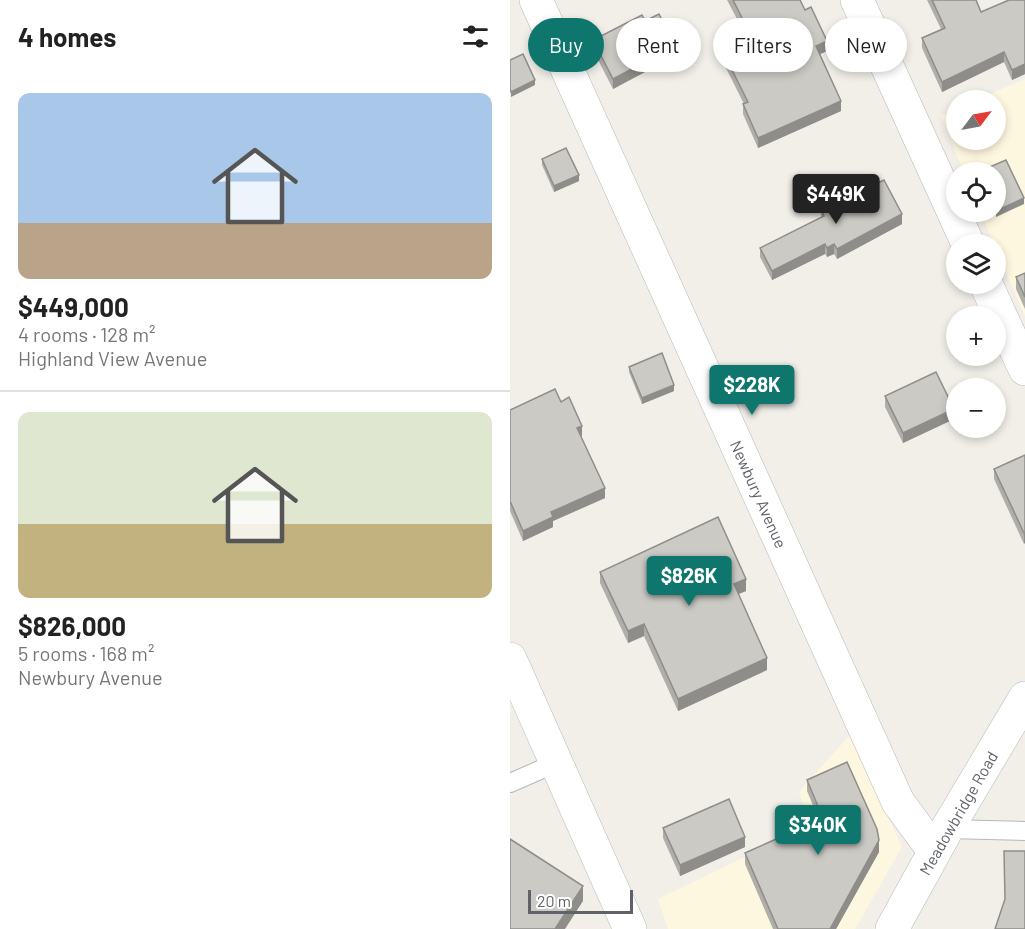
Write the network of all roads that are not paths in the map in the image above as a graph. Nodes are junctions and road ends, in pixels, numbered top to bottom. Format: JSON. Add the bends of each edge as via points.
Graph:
{"nodes":[{"id":1,"x":536,"y":0,"type":"edge"},
{"id":2,"x":857,"y":0,"type":"edge"},
{"id":3,"x":963,"y":234,"type":"edge"},
{"id":4,"x":991,"y":294,"type":"edge"},
{"id":5,"x":1025,"y":369,"type":"edge"},
{"id":6,"x":510,"y":659,"type":"edge"},
{"id":7,"x":1025,"y":698,"type":"edge"},
{"id":8,"x":556,"y":763,"type":"junction"},
{"id":9,"x":510,"y":783,"type":"edge"},
{"id":10,"x":1025,"y":831,"type":"edge"},
{"id":11,"x":940,"y":840,"type":"junction"},
{"id":12,"x":630,"y":929,"type":"edge"},
{"id":13,"x":892,"y":929,"type":"edge"}],
"edges":[{"from":1,"to":11,"type":"street","name":"Newbury Avenue","via":[[898,802]]},
{"from":2,"to":3,"type":"street"},
{"from":4,"to":5,"type":"street"},
{"from":6,"to":8,"type":"street"},
{"from":7,"to":11,"type":"street","name":"Meadowbridge Road"},
{"from":8,"to":9,"type":"lane"},
{"from":8,"to":12,"type":"street"},
{"from":10,"to":11,"type":"lane"},
{"from":11,"to":13,"type":"street","name":"Meadowbridge Road"}]}
